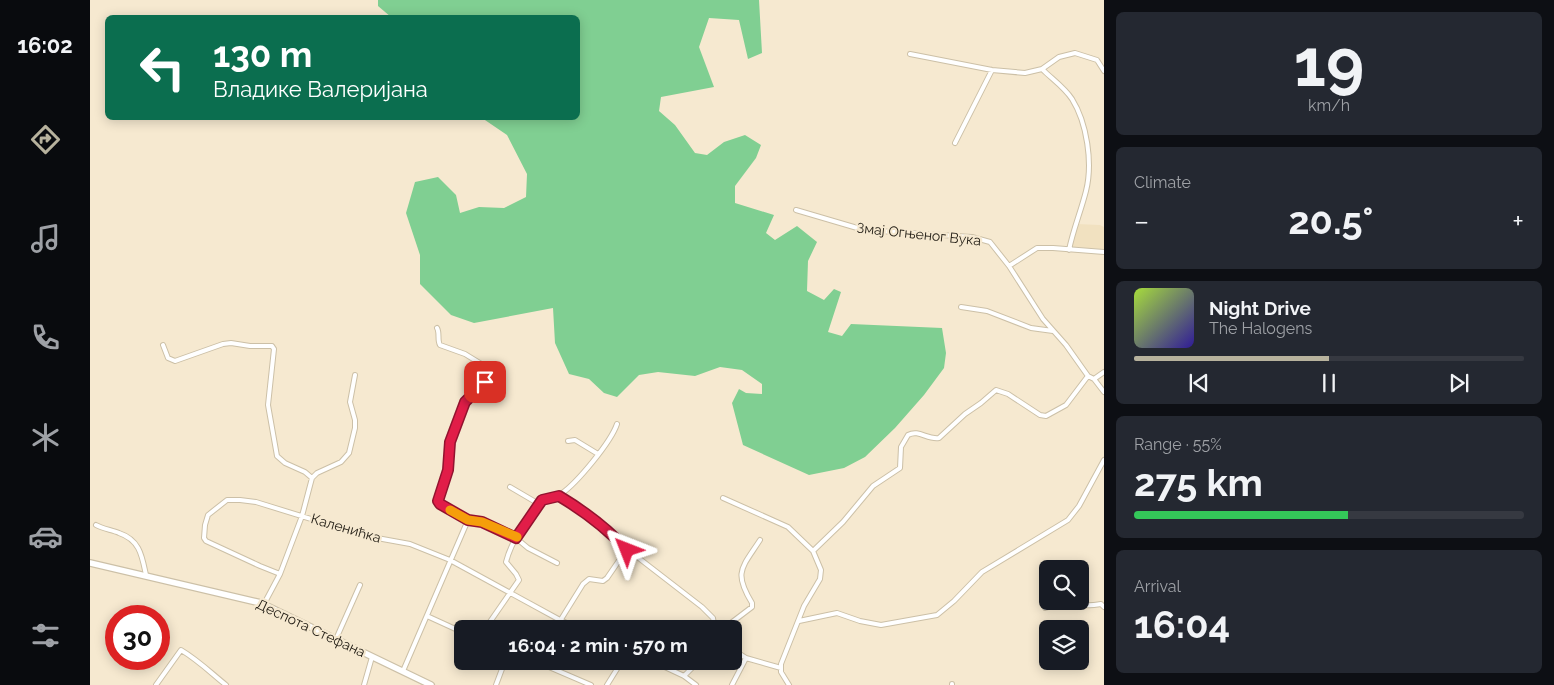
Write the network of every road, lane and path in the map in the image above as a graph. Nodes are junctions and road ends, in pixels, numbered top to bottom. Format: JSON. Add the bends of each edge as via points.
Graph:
{"nodes":[{"id":1,"x":910,"y":54,"type":"dead end"},
{"id":2,"x":1042,"y":69,"type":"junction"},
{"id":3,"x":992,"y":70,"type":"junction"},
{"id":4,"x":1104,"y":71,"type":"edge"},
{"id":5,"x":955,"y":143,"type":"dead end"},
{"id":6,"x":796,"y":210,"type":"dead end"},
{"id":7,"x":1069,"y":250,"type":"junction"},
{"id":8,"x":1104,"y":252,"type":"edge"},
{"id":9,"x":1009,"y":266,"type":"junction"},
{"id":10,"x":961,"y":307,"type":"dead end"},
{"id":11,"x":437,"y":328,"type":"dead end"},
{"id":12,"x":1053,"y":331,"type":"junction"},
{"id":13,"x":163,"y":345,"type":"dead end"},
{"id":14,"x":1104,"y":372,"type":"edge"},
{"id":15,"x":355,"y":376,"type":"dead end"},
{"id":16,"x":1088,"y":376,"type":"junction"},
{"id":17,"x":1094,"y":379,"type":"junction"},
{"id":18,"x":1104,"y":392,"type":"edge"},
{"id":19,"x":617,"y":424,"type":"dead end"},
{"id":20,"x":568,"y":441,"type":"dead end"},
{"id":21,"x":598,"y":454,"type":"junction"},
{"id":22,"x":1104,"y":460,"type":"edge"},
{"id":23,"x":312,"y":478,"type":"junction"},
{"id":24,"x":510,"y":487,"type":"dead end"},
{"id":25,"x":559,"y":496,"type":"junction"},
{"id":26,"x":722,"y":498,"type":"dead end"},
{"id":27,"x":538,"y":504,"type":"junction"},
{"id":28,"x":302,"y":516,"type":"junction"},
{"id":29,"x":468,"y":520,"type":"junction"},
{"id":30,"x":96,"y":524,"type":"dead end"},
{"id":31,"x":516,"y":538,"type":"junction"},
{"id":32,"x":760,"y":540,"type":"dead end"},
{"id":33,"x":627,"y":550,"type":"junction"},
{"id":34,"x":813,"y":551,"type":"junction"},
{"id":35,"x":450,"y":560,"type":"junction"},
{"id":36,"x":90,"y":562,"type":"edge"},
{"id":37,"x":556,"y":563,"type":"dead end"},
{"id":38,"x":280,"y":574,"type":"junction"},
{"id":39,"x":146,"y":575,"type":"junction"},
{"id":40,"x":360,"y":586,"type":"dead end"},
{"id":41,"x":511,"y":593,"type":"junction"},
{"id":42,"x":264,"y":604,"type":"junction"},
{"id":43,"x":1089,"y":606,"type":"edge"},
{"id":44,"x":1104,"y":607,"type":"edge"},
{"id":45,"x":427,"y":616,"type":"junction"},
{"id":46,"x":492,"y":620,"type":"edge"},
{"id":47,"x":560,"y":620,"type":"joint"},
{"id":48,"x":713,"y":620,"type":"edge"},
{"id":49,"x":734,"y":620,"type":"edge"},
{"id":50,"x":799,"y":621,"type":"junction"},
{"id":51,"x":454,"y":628,"type":"edge"},
{"id":52,"x":336,"y":639,"type":"junction"},
{"id":53,"x":742,"y":655,"type":"edge"},
{"id":54,"x":372,"y":657,"type":"junction"},
{"id":55,"x":746,"y":658,"type":"junction"},
{"id":56,"x":781,"y":668,"type":"junction"},
{"id":57,"x":502,"y":670,"type":"edge"},
{"id":58,"x":556,"y":670,"type":"edge"},
{"id":59,"x":616,"y":670,"type":"edge"},
{"id":60,"x":671,"y":670,"type":"edge"},
{"id":61,"x":690,"y":670,"type":"edge"},
{"id":62,"x":403,"y":672,"type":"junction"},
{"id":63,"x":684,"y":676,"type":"junction"},
{"id":64,"x":156,"y":685,"type":"edge"},
{"id":65,"x":226,"y":685,"type":"edge"},
{"id":66,"x":364,"y":685,"type":"edge"},
{"id":67,"x":431,"y":685,"type":"edge"},
{"id":68,"x":496,"y":685,"type":"edge"},
{"id":69,"x":591,"y":685,"type":"edge"},
{"id":70,"x":607,"y":685,"type":"edge"},
{"id":71,"x":696,"y":685,"type":"edge"},
{"id":72,"x":732,"y":685,"type":"edge"},
{"id":73,"x":789,"y":685,"type":"edge"}],
"edges":[{"from":1,"to":3,"type":"street"},
{"from":2,"to":3,"type":"street","via":[[1025,72]]},
{"from":2,"to":4,"type":"street","via":[[1059,57],[1075,53],[1096,60]]},
{"from":2,"to":7,"type":"street","via":[[1066,91],[1086,132],[1086,192]]},
{"from":3,"to":5,"type":"street"},
{"from":6,"to":9,"type":"street","name":"Змај Огњеног Вука","via":[[864,230],[986,240]]},
{"from":7,"to":8,"type":"street"},
{"from":7,"to":9,"type":"street","via":[[1036,248]]},
{"from":9,"to":12,"type":"street","name":"Змај Огњеног Вука"},
{"from":10,"to":12,"type":"street","via":[[987,311],[1031,328]]},
{"from":11,"to":29,"type":"street","via":[[440,345],[466,354],[494,374],[465,402],[450,442],[448,470],[438,501]]},
{"from":12,"to":16,"type":"street","name":"Змај Огњеног Вука"},
{"from":13,"to":23,"type":"street","via":[[166,356],[173,361],[231,343],[272,346],[268,405],[277,456]]},
{"from":14,"to":17,"type":"street"},
{"from":15,"to":23,"type":"street","via":[[350,402],[355,428],[349,453],[341,462],[317,472]]},
{"from":16,"to":17,"type":"street","name":"Змај Огњеног Вука"},
{"from":16,"to":34,"type":"street","via":[[1066,405],[1046,416],[996,390],[939,438],[917,433],[908,435],[900,447],[900,468],[872,486],[843,522]]},
{"from":17,"to":18,"type":"street"},
{"from":19,"to":21,"type":"street"},
{"from":20,"to":21,"type":"street","via":[[575,440]]},
{"from":21,"to":25,"type":"street"},
{"from":22,"to":50,"type":"street","via":[[1068,520],[982,572],[937,615],[882,625],[837,613]]},
{"from":23,"to":28,"type":"street"},
{"from":24,"to":27,"type":"street"},
{"from":25,"to":27,"type":"street"},
{"from":25,"to":33,"type":"street","via":[[601,524]]},
{"from":26,"to":34,"type":"street","via":[[788,527]]},
{"from":27,"to":31,"type":"street"},
{"from":28,"to":35,"type":"street","name":"Каленићка","via":[[366,536],[410,544]]},
{"from":28,"to":38,"type":"street"},
{"from":28,"to":38,"type":"street","name":"Каленићка","via":[[235,499],[227,500],[208,515],[204,525],[204,538]]},
{"from":29,"to":31,"type":"street","via":[[482,522]]},
{"from":29,"to":35,"type":"street"},
{"from":30,"to":39,"type":"street","via":[[129,536],[136,543]]},
{"from":31,"to":37,"type":"street"},
{"from":31,"to":41,"type":"street","via":[[506,562],[519,580]]},
{"from":32,"to":49,"type":"street","via":[[746,560],[741,577],[752,606]]},
{"from":33,"to":47,"type":"street","via":[[606,578],[602,581],[589,578],[583,584]]},
{"from":33,"to":48,"type":"street","via":[[702,607]]},
{"from":34,"to":50,"type":"street","via":[[822,570],[821,575]]},
{"from":35,"to":41,"type":"street","name":"Каленићка"},
{"from":35,"to":45,"type":"street"},
{"from":36,"to":39,"type":"main road","name":"Деспота Стефана"},
{"from":38,"to":42,"type":"street"},
{"from":39,"to":42,"type":"main road","name":"Деспота Стефана"},
{"from":40,"to":52,"type":"street"},
{"from":41,"to":46,"type":"street"},
{"from":41,"to":47,"type":"street","name":"Каленићка"},
{"from":42,"to":52,"type":"main road","name":"Деспота Стефана"},
{"from":43,"to":44,"type":"street","via":[[1100,604]]},
{"from":45,"to":51,"type":"street"},
{"from":45,"to":62,"type":"street"},
{"from":50,"to":56,"type":"street"},
{"from":52,"to":54,"type":"main road","name":"Деспота Стефана"},
{"from":53,"to":55,"type":"street"},
{"from":54,"to":62,"type":"main road","name":"Деспота Стефана"},
{"from":54,"to":66,"type":"street"},
{"from":55,"to":56,"type":"street"},
{"from":55,"to":72,"type":"street"},
{"from":56,"to":73,"type":"street"},
{"from":57,"to":68,"type":"street"},
{"from":58,"to":69,"type":"street"},
{"from":59,"to":70,"type":"street"},
{"from":60,"to":63,"type":"street"},
{"from":61,"to":63,"type":"street"},
{"from":62,"to":67,"type":"main road","name":"Деспота Стефана"},
{"from":63,"to":71,"type":"street"},
{"from":64,"to":65,"type":"street","via":[[181,650]]}]}
